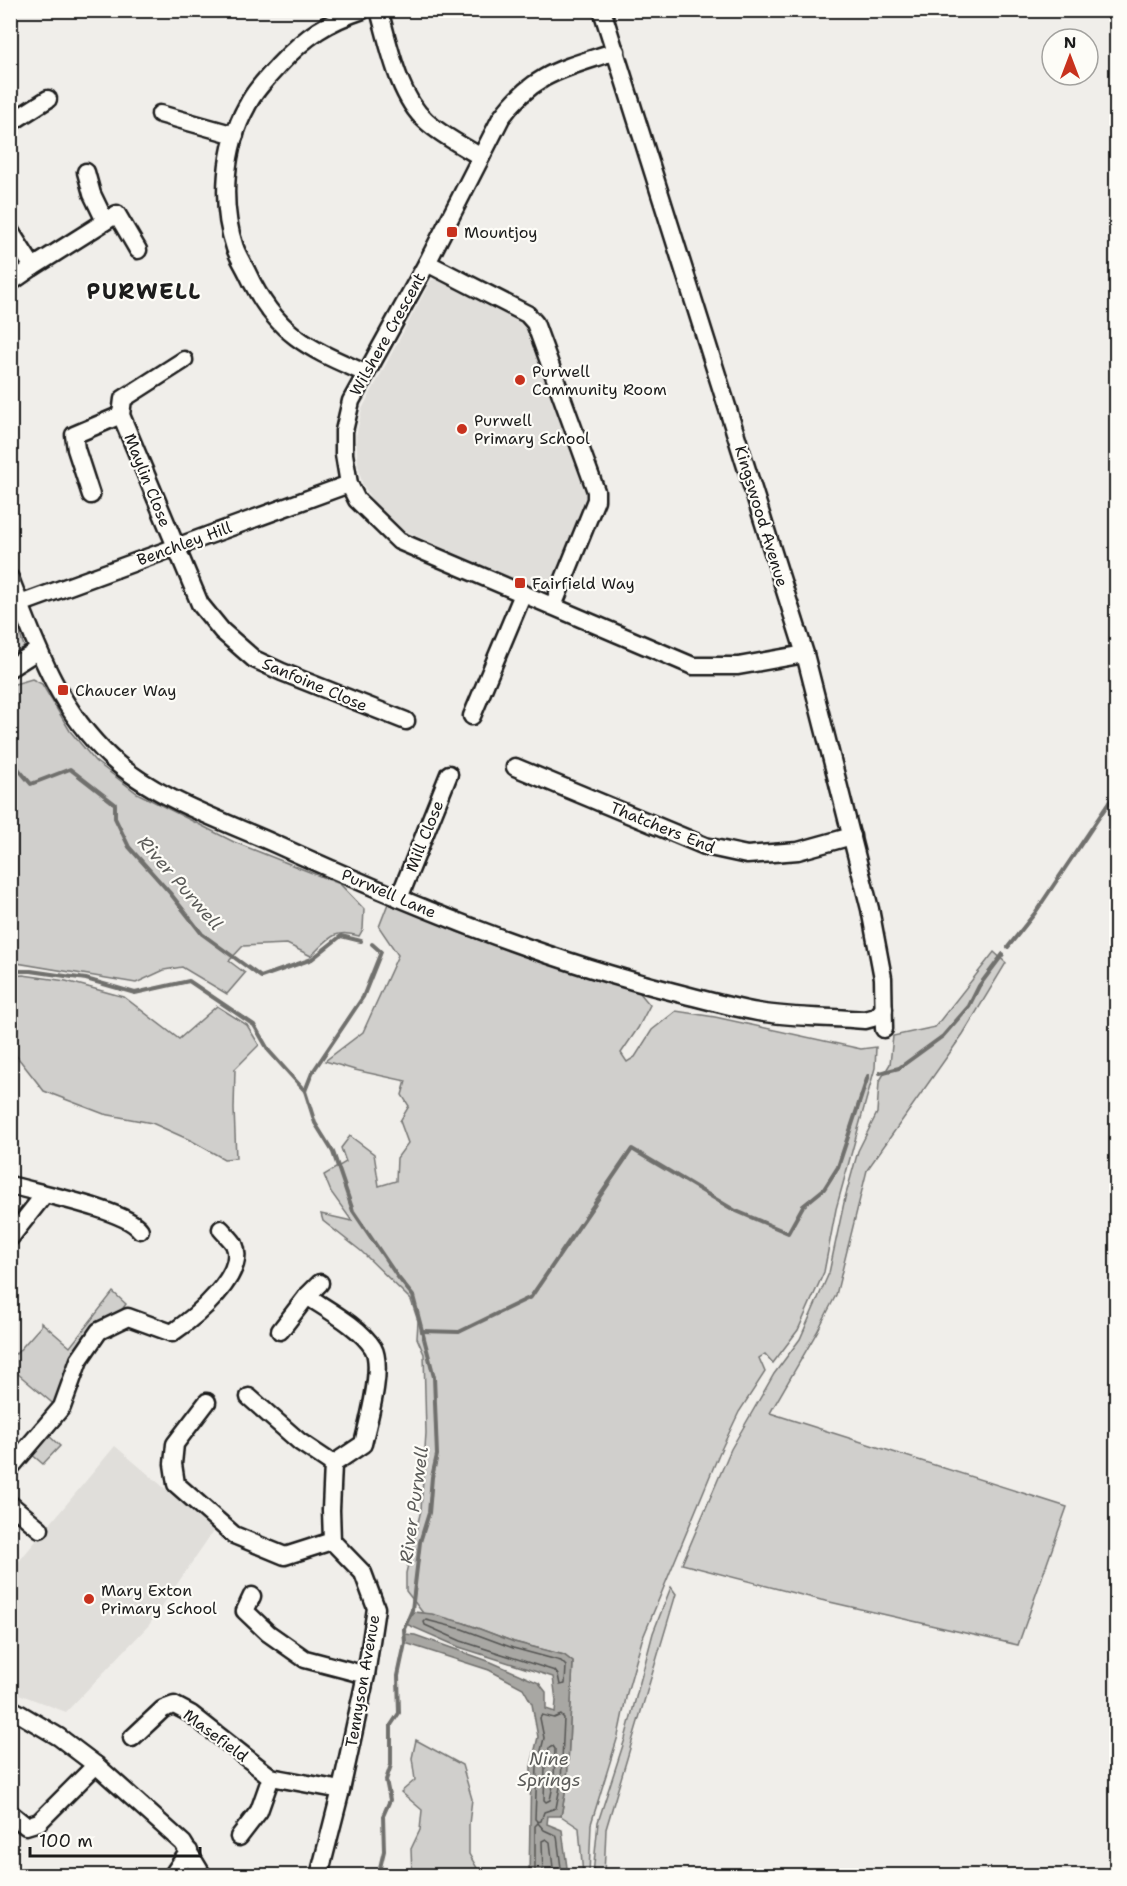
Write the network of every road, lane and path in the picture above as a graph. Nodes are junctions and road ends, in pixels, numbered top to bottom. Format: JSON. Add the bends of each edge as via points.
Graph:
{"nodes":[{"id":1,"x":363,"y":10,"type":"edge"},
{"id":2,"x":379,"y":10,"type":"edge"},
{"id":3,"x":602,"y":10,"type":"edge"},
{"id":4,"x":616,"y":51,"type":"junction"},
{"id":5,"x":48,"y":99,"type":"dead end"},
{"id":6,"x":160,"y":114,"type":"dead end"},
{"id":7,"x":10,"y":123,"type":"edge"},
{"id":8,"x":235,"y":135,"type":"junction"},
{"id":9,"x":481,"y":157,"type":"junction"},
{"id":10,"x":86,"y":172,"type":"dead end"},
{"id":11,"x":105,"y":221,"type":"junction"},
{"id":12,"x":10,"y":231,"type":"edge"},
{"id":13,"x":138,"y":250,"type":"dead end"},
{"id":14,"x":427,"y":263,"type":"junction"},
{"id":15,"x":33,"y":267,"type":"junction"},
{"id":16,"x":10,"y":284,"type":"edge"},
{"id":17,"x":184,"y":360,"type":"dead end"},
{"id":18,"x":365,"y":373,"type":"junction"},
{"id":19,"x":121,"y":415,"type":"junction"},
{"id":20,"x":349,"y":484,"type":"junction"},
{"id":21,"x":91,"y":495,"type":"dead end"},
{"id":22,"x":175,"y":546,"type":"junction"},
{"id":23,"x":10,"y":578,"type":"edge"},
{"id":24,"x":523,"y":594,"type":"junction"},
{"id":25,"x":20,"y":604,"type":"junction"},
{"id":26,"x":553,"y":606,"type":"junction"},
{"id":27,"x":37,"y":651,"type":"junction"},
{"id":28,"x":805,"y":654,"type":"junction"},
{"id":29,"x":10,"y":668,"type":"edge"},
{"id":30,"x":472,"y":716,"type":"dead end"},
{"id":31,"x":406,"y":721,"type":"dead end"},
{"id":32,"x":515,"y":767,"type":"dead end"},
{"id":33,"x":449,"y":774,"type":"dead end"},
{"id":34,"x":852,"y":836,"type":"junction"},
{"id":35,"x":399,"y":898,"type":"junction"},
{"id":36,"x":884,"y":1009,"type":"junction"},
{"id":37,"x":884,"y":1029,"type":"dead end"},
{"id":38,"x":10,"y":1185,"type":"edge"},
{"id":39,"x":45,"y":1195,"type":"junction"},
{"id":40,"x":221,"y":1229,"type":"dead end"},
{"id":41,"x":140,"y":1230,"type":"dead end"},
{"id":42,"x":10,"y":1238,"type":"edge"},
{"id":43,"x":320,"y":1282,"type":"dead end"},
{"id":44,"x":307,"y":1296,"type":"junction"},
{"id":45,"x":280,"y":1331,"type":"dead end"},
{"id":46,"x":249,"y":1397,"type":"dead end"},
{"id":47,"x":207,"y":1402,"type":"dead end"},
{"id":48,"x":333,"y":1464,"type":"junction"},
{"id":49,"x":10,"y":1468,"type":"edge"},
{"id":50,"x":10,"y":1504,"type":"edge"},
{"id":51,"x":40,"y":1529,"type":"dead end"},
{"id":52,"x":332,"y":1541,"type":"junction"},
{"id":53,"x":252,"y":1596,"type":"dead end"},
{"id":54,"x":366,"y":1675,"type":"junction"},
{"id":55,"x":10,"y":1708,"type":"edge"},
{"id":56,"x":132,"y":1738,"type":"dead end"},
{"id":57,"x":96,"y":1766,"type":"junction"},
{"id":58,"x":271,"y":1777,"type":"junction"},
{"id":59,"x":341,"y":1790,"type":"junction"},
{"id":60,"x":10,"y":1813,"type":"edge"},
{"id":61,"x":239,"y":1837,"type":"dead end"},
{"id":62,"x":189,"y":1851,"type":"junction"},
{"id":63,"x":172,"y":1875,"type":"edge"},
{"id":64,"x":203,"y":1875,"type":"edge"},
{"id":65,"x":319,"y":1875,"type":"edge"}],
"edges":[{"from":1,"to":8,"type":"street","via":[[340,18],[302,41],[262,84],[246,107]]},
{"from":2,"to":9,"type":"street","via":[[397,72],[411,103],[426,122]]},
{"from":3,"to":4,"type":"street","name":"Kingswood Avenue"},
{"from":4,"to":9,"type":"street","name":"Wilshere Crescent","via":[[546,75],[528,88],[501,118]]},
{"from":4,"to":28,"type":"street","name":"Kingswood Avenue"},
{"from":5,"to":7,"type":"street"},
{"from":6,"to":8,"type":"street"},
{"from":8,"to":18,"type":"street","via":[[227,174],[228,213],[235,248],[253,284],[295,337]]},
{"from":9,"to":14,"type":"street","name":"Wilshere Crescent"},
{"from":10,"to":11,"type":"street"},
{"from":11,"to":13,"type":"street","via":[[117,214]]},
{"from":11,"to":15,"type":"street"},
{"from":12,"to":15,"type":"street"},
{"from":14,"to":18,"type":"street","name":"Wilshere Crescent"},
{"from":14,"to":26,"type":"street","via":[[528,314],[535,323],[597,491]]},
{"from":15,"to":16,"type":"street"},
{"from":17,"to":19,"type":"street","name":"Maylin Close","via":[[123,399]]},
{"from":18,"to":20,"type":"street","name":"Wilshere Crescent","via":[[345,423],[344,454]]},
{"from":19,"to":21,"type":"street","name":"Maylin Close","via":[[74,435]]},
{"from":19,"to":22,"type":"street","name":"Maylin Close"},
{"from":20,"to":22,"type":"street","name":"Benchley Hill"},
{"from":20,"to":24,"type":"street","name":"Wilshere Crescent","via":[[357,500],[399,541]]},
{"from":22,"to":25,"type":"street","name":"Benchley Hill"},
{"from":22,"to":31,"type":"street","name":"Sanfoine Close","via":[[200,604],[222,631],[254,659]]},
{"from":23,"to":25,"type":"street","name":"Purwell Lane"},
{"from":24,"to":26,"type":"street","name":"Wilshere Crescent"},
{"from":24,"to":30,"type":"street"},
{"from":25,"to":27,"type":"street","name":"Purwell Lane"},
{"from":26,"to":28,"type":"street","name":"Wilshere Crescent","via":[[693,666],[738,666]]},
{"from":27,"to":29,"type":"street"},
{"from":27,"to":35,"type":"street","name":"Purwell Lane","via":[[52,682],[90,737],[134,777],[220,820]]},
{"from":28,"to":34,"type":"street","name":"Kingswood Avenue"},
{"from":32,"to":34,"type":"street","name":"Thatchers End","via":[[705,846],[747,855],[798,851]]},
{"from":33,"to":35,"type":"street","name":"Mill Close"},
{"from":34,"to":36,"type":"street","name":"Kingswood Avenue","via":[[883,978]]},
{"from":35,"to":36,"type":"street","name":"Purwell Lane","via":[[505,942],[735,1008],[865,1020]]},
{"from":36,"to":37,"type":"street","name":"Kingswood Avenue"},
{"from":38,"to":39,"type":"street"},
{"from":39,"to":41,"type":"street","via":[[110,1211]]},
{"from":39,"to":42,"type":"street"},
{"from":40,"to":49,"type":"street","via":[[234,1243],[235,1268],[193,1319],[172,1333],[128,1317],[99,1331],[79,1360],[62,1407]]},
{"from":43,"to":44,"type":"street"},
{"from":44,"to":45,"type":"street"},
{"from":44,"to":48,"type":"street","via":[[362,1335],[374,1350],[377,1370],[363,1444]]},
{"from":46,"to":48,"type":"street","via":[[300,1442]]},
{"from":47,"to":52,"type":"street","via":[[175,1444],[176,1484],[234,1535],[285,1556]]},
{"from":48,"to":52,"type":"street"},
{"from":50,"to":51,"type":"street"},
{"from":52,"to":54,"type":"street","name":"Tennyson Avenue","via":[[363,1573],[376,1608]]},
{"from":53,"to":54,"type":"street","via":[[244,1611],[267,1633],[305,1659]]},
{"from":54,"to":59,"type":"street","name":"Tennyson Avenue"},
{"from":55,"to":57,"type":"street","via":[[59,1737]]},
{"from":56,"to":58,"type":"street","name":"Masefield","via":[[163,1709],[174,1705]]},
{"from":57,"to":60,"type":"street","via":[[39,1822],[26,1826]]},
{"from":57,"to":62,"type":"street"},
{"from":58,"to":59,"type":"street","name":"Masefield"},
{"from":58,"to":61,"type":"street","via":[[259,1811]]},
{"from":59,"to":65,"type":"street","name":"Tennyson Avenue"},
{"from":62,"to":63,"type":"street"},
{"from":62,"to":64,"type":"street"}]}
